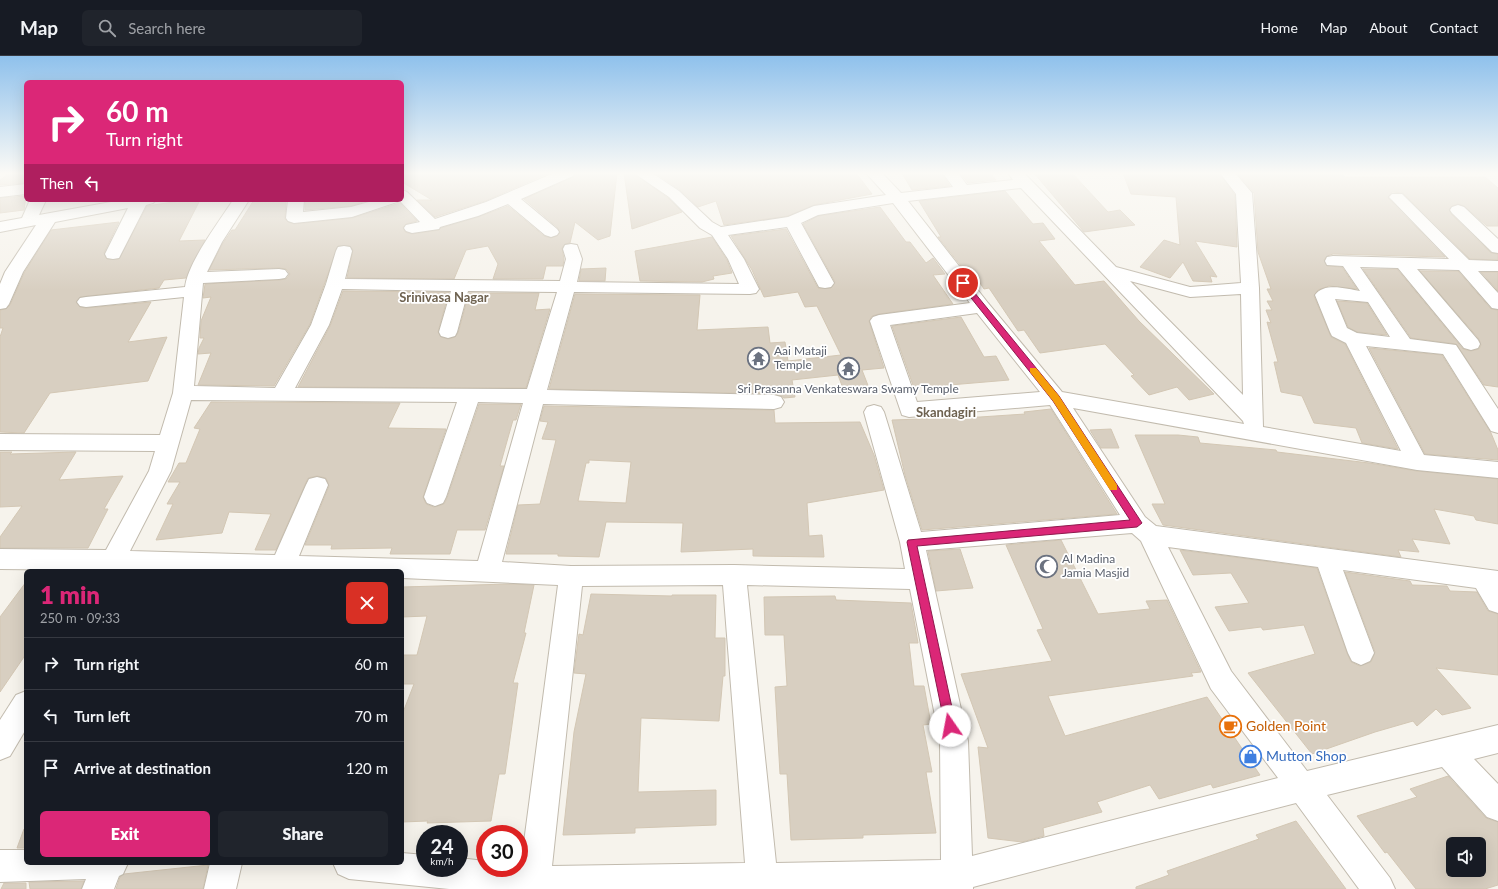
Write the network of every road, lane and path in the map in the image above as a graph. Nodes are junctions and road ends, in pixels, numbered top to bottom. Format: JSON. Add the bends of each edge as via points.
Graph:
{"nodes":[{"id":1,"x":33,"y":212,"type":"edge"},
{"id":2,"x":65,"y":212,"type":"edge"},
{"id":3,"x":138,"y":212,"type":"edge"},
{"id":4,"x":233,"y":212,"type":"edge"},
{"id":5,"x":295,"y":212,"type":"edge"},
{"id":6,"x":352,"y":212,"type":"edge"},
{"id":7,"x":417,"y":212,"type":"edge"},
{"id":8,"x":474,"y":212,"type":"edge"},
{"id":9,"x":527,"y":212,"type":"edge"},
{"id":10,"x":692,"y":212,"type":"edge"},
{"id":11,"x":812,"y":212,"type":"edge"},
{"id":12,"x":909,"y":212,"type":"edge"},
{"id":13,"x":1053,"y":212,"type":"edge"},
{"id":14,"x":1245,"y":212,"type":"edge"},
{"id":15,"x":1411,"y":212,"type":"edge"},
{"id":16,"x":1460,"y":212,"type":"edge"},
{"id":17,"x":49,"y":218,"type":"junction"},
{"id":18,"x":792,"y":221,"type":"junction"},
{"id":19,"x":28,"y":222,"type":"junction"},
{"id":20,"x":433,"y":226,"type":"junction"},
{"id":21,"x":0,"y":227,"type":"edge"},
{"id":22,"x":412,"y":228,"type":"dead end"},
{"id":23,"x":551,"y":232,"type":"dead end"},
{"id":24,"x":718,"y":232,"type":"junction"},
{"id":25,"x":1498,"y":248,"type":"edge"},
{"id":26,"x":571,"y":249,"type":"dead end"},
{"id":27,"x":344,"y":251,"type":"dead end"},
{"id":28,"x":113,"y":254,"type":"dead end"},
{"id":29,"x":1403,"y":263,"type":"junction"},
{"id":30,"x":1464,"y":266,"type":"junction"},
{"id":31,"x":1498,"y":266,"type":"edge"},
{"id":32,"x":1111,"y":271,"type":"junction"},
{"id":33,"x":7,"y":273,"type":"edge"},
{"id":34,"x":279,"y":274,"type":"dead end"},
{"id":35,"x":825,"y":283,"type":"dead end"},
{"id":36,"x":335,"y":284,"type":"junction"},
{"id":37,"x":194,"y":285,"type":"junction"},
{"id":38,"x":461,"y":285,"type":"junction"},
{"id":39,"x":567,"y":287,"type":"junction"},
{"id":40,"x":1250,"y":288,"type":"junction"},
{"id":41,"x":1374,"y":297,"type":"junction"},
{"id":42,"x":86,"y":302,"type":"dead end"},
{"id":43,"x":0,"y":304,"type":"edge"},
{"id":44,"x":1498,"y":304,"type":"edge"},
{"id":45,"x":982,"y":307,"type":"junction"},
{"id":46,"x":448,"y":332,"type":"dead end"},
{"id":47,"x":1354,"y":339,"type":"junction"},
{"id":48,"x":1404,"y":344,"type":"junction"},
{"id":49,"x":1471,"y":344,"type":"dead end"},
{"id":50,"x":183,"y":393,"type":"junction"},
{"id":51,"x":470,"y":394,"type":"junction"},
{"id":52,"x":281,"y":395,"type":"junction"},
{"id":53,"x":534,"y":396,"type":"junction"},
{"id":54,"x":1056,"y":398,"type":"junction"},
{"id":55,"x":774,"y":402,"type":"dead end"},
{"id":56,"x":874,"y":412,"type":"dead end"},
{"id":57,"x":1254,"y":426,"type":"junction"},
{"id":58,"x":1498,"y":426,"type":"edge"},
{"id":59,"x":0,"y":442,"type":"edge"},
{"id":60,"x":167,"y":443,"type":"junction"},
{"id":61,"x":1417,"y":462,"type":"junction"},
{"id":62,"x":1498,"y":470,"type":"edge"},
{"id":63,"x":317,"y":485,"type":"dead end"},
{"id":64,"x":435,"y":497,"type":"dead end"},
{"id":65,"x":1144,"y":529,"type":"junction"},
{"id":66,"x":912,"y":542,"type":"junction"},
{"id":67,"x":0,"y":560,"type":"edge"},
{"id":68,"x":1327,"y":560,"type":"junction"},
{"id":69,"x":110,"y":566,"type":"edge"},
{"id":70,"x":207,"y":567,"type":"edge"},
{"id":71,"x":292,"y":567,"type":"edge"},
{"id":72,"x":390,"y":569,"type":"edge"},
{"id":73,"x":404,"y":569,"type":"edge"},
{"id":74,"x":487,"y":571,"type":"junction"},
{"id":75,"x":734,"y":575,"type":"junction"},
{"id":76,"x":571,"y":576,"type":"junction"},
{"id":77,"x":919,"y":579,"type":"junction"},
{"id":78,"x":1491,"y":580,"type":"edge"},
{"id":79,"x":1498,"y":602,"type":"edge"},
{"id":80,"x":1360,"y":653,"type":"dead end"},
{"id":81,"x":24,"y":707,"type":"edge"},
{"id":82,"x":1498,"y":739,"type":"edge"},
{"id":83,"x":0,"y":746,"type":"edge"},
{"id":84,"x":1448,"y":752,"type":"junction"},
{"id":85,"x":1302,"y":787,"type":"junction"},
{"id":86,"x":1498,"y":806,"type":"edge"},
{"id":87,"x":226,"y":865,"type":"edge"},
{"id":88,"x":372,"y":865,"type":"edge"},
{"id":89,"x":0,"y":866,"type":"edge"},
{"id":90,"x":106,"y":872,"type":"edge"},
{"id":91,"x":956,"y":883,"type":"edge"},
{"id":92,"x":763,"y":884,"type":"edge"},
{"id":93,"x":535,"y":886,"type":"edge"},
{"id":94,"x":220,"y":889,"type":"edge"},
{"id":95,"x":1380,"y":889,"type":"edge"}],
"edges":[{"from":1,"to":19,"type":"street"},
{"from":2,"to":17,"type":"street"},
{"from":3,"to":28,"type":"street"},
{"from":4,"to":37,"type":"street","via":[[214,242]]},
{"from":5,"to":6,"type":"street","via":[[294,218]]},
{"from":7,"to":20,"type":"street"},
{"from":8,"to":20,"type":"street"},
{"from":9,"to":23,"type":"street"},
{"from":10,"to":24,"type":"street"},
{"from":11,"to":18,"type":"street"},
{"from":12,"to":45,"type":"street"},
{"from":13,"to":32,"type":"street"},
{"from":14,"to":40,"type":"street"},
{"from":15,"to":30,"type":"street"},
{"from":16,"to":25,"type":"street"},
{"from":17,"to":19,"type":"street"},
{"from":17,"to":33,"type":"street"},
{"from":18,"to":24,"type":"street"},
{"from":18,"to":35,"type":"street"},
{"from":19,"to":21,"type":"street"},
{"from":20,"to":22,"type":"street"},
{"from":24,"to":39,"type":"street","via":[[736,259],[750,289]]},
{"from":26,"to":39,"type":"street","via":[[574,259]]},
{"from":27,"to":36,"type":"street"},
{"from":29,"to":30,"type":"street"},
{"from":29,"to":41,"type":"street","via":[[1341,262]]},
{"from":29,"to":49,"type":"street"},
{"from":30,"to":31,"type":"street"},
{"from":30,"to":44,"type":"street"},
{"from":32,"to":40,"type":"street","via":[[1190,292]]},
{"from":32,"to":57,"type":"street"},
{"from":33,"to":43,"type":"street"},
{"from":34,"to":37,"type":"street"},
{"from":36,"to":38,"type":"street"},
{"from":36,"to":52,"type":"street","via":[[320,325]]},
{"from":37,"to":42,"type":"street"},
{"from":37,"to":50,"type":"street"},
{"from":38,"to":39,"type":"street"},
{"from":38,"to":46,"type":"street"},
{"from":39,"to":53,"type":"street"},
{"from":40,"to":57,"type":"street"},
{"from":41,"to":47,"type":"street","via":[[1326,293],[1324,295],[1339,332]]},
{"from":41,"to":48,"type":"street"},
{"from":45,"to":54,"type":"street"},
{"from":45,"to":54,"type":"street","via":[[879,321],[909,410]]},
{"from":47,"to":48,"type":"street"},
{"from":47,"to":61,"type":"street"},
{"from":48,"to":58,"type":"street","via":[[1449,349]]},
{"from":50,"to":52,"type":"street"},
{"from":50,"to":60,"type":"street"},
{"from":51,"to":52,"type":"street"},
{"from":51,"to":53,"type":"street"},
{"from":51,"to":64,"type":"street"},
{"from":53,"to":55,"type":"street"},
{"from":53,"to":74,"type":"street"},
{"from":54,"to":57,"type":"street"},
{"from":54,"to":65,"type":"street"},
{"from":56,"to":66,"type":"street"},
{"from":57,"to":61,"type":"street"},
{"from":59,"to":60,"type":"street"},
{"from":60,"to":69,"type":"street","via":[[160,471]]},
{"from":61,"to":62,"type":"street"},
{"from":63,"to":71,"type":"street"},
{"from":65,"to":66,"type":"street"},
{"from":65,"to":68,"type":"street"},
{"from":65,"to":85,"type":"street","via":[[1221,680]]},
{"from":66,"to":77,"type":"street"},
{"from":67,"to":69,"type":"street"},
{"from":68,"to":78,"type":"street"},
{"from":68,"to":80,"type":"street"},
{"from":69,"to":70,"type":"street"},
{"from":70,"to":71,"type":"street"},
{"from":71,"to":72,"type":"street"},
{"from":73,"to":74,"type":"street"},
{"from":74,"to":76,"type":"street"},
{"from":75,"to":76,"type":"street"},
{"from":75,"to":77,"type":"street"},
{"from":75,"to":92,"type":"street"},
{"from":76,"to":93,"type":"street"},
{"from":77,"to":91,"type":"street","via":[[954,741]]},
{"from":78,"to":79,"type":"street"},
{"from":81,"to":83,"type":"street"},
{"from":82,"to":84,"type":"street"},
{"from":84,"to":85,"type":"street"},
{"from":84,"to":86,"type":"street"},
{"from":85,"to":91,"type":"street"},
{"from":85,"to":95,"type":"street"},
{"from":87,"to":94,"type":"street"},
{"from":88,"to":93,"type":"street"},
{"from":89,"to":90,"type":"street"},
{"from":91,"to":92,"type":"street"},
{"from":92,"to":93,"type":"street"}]}
